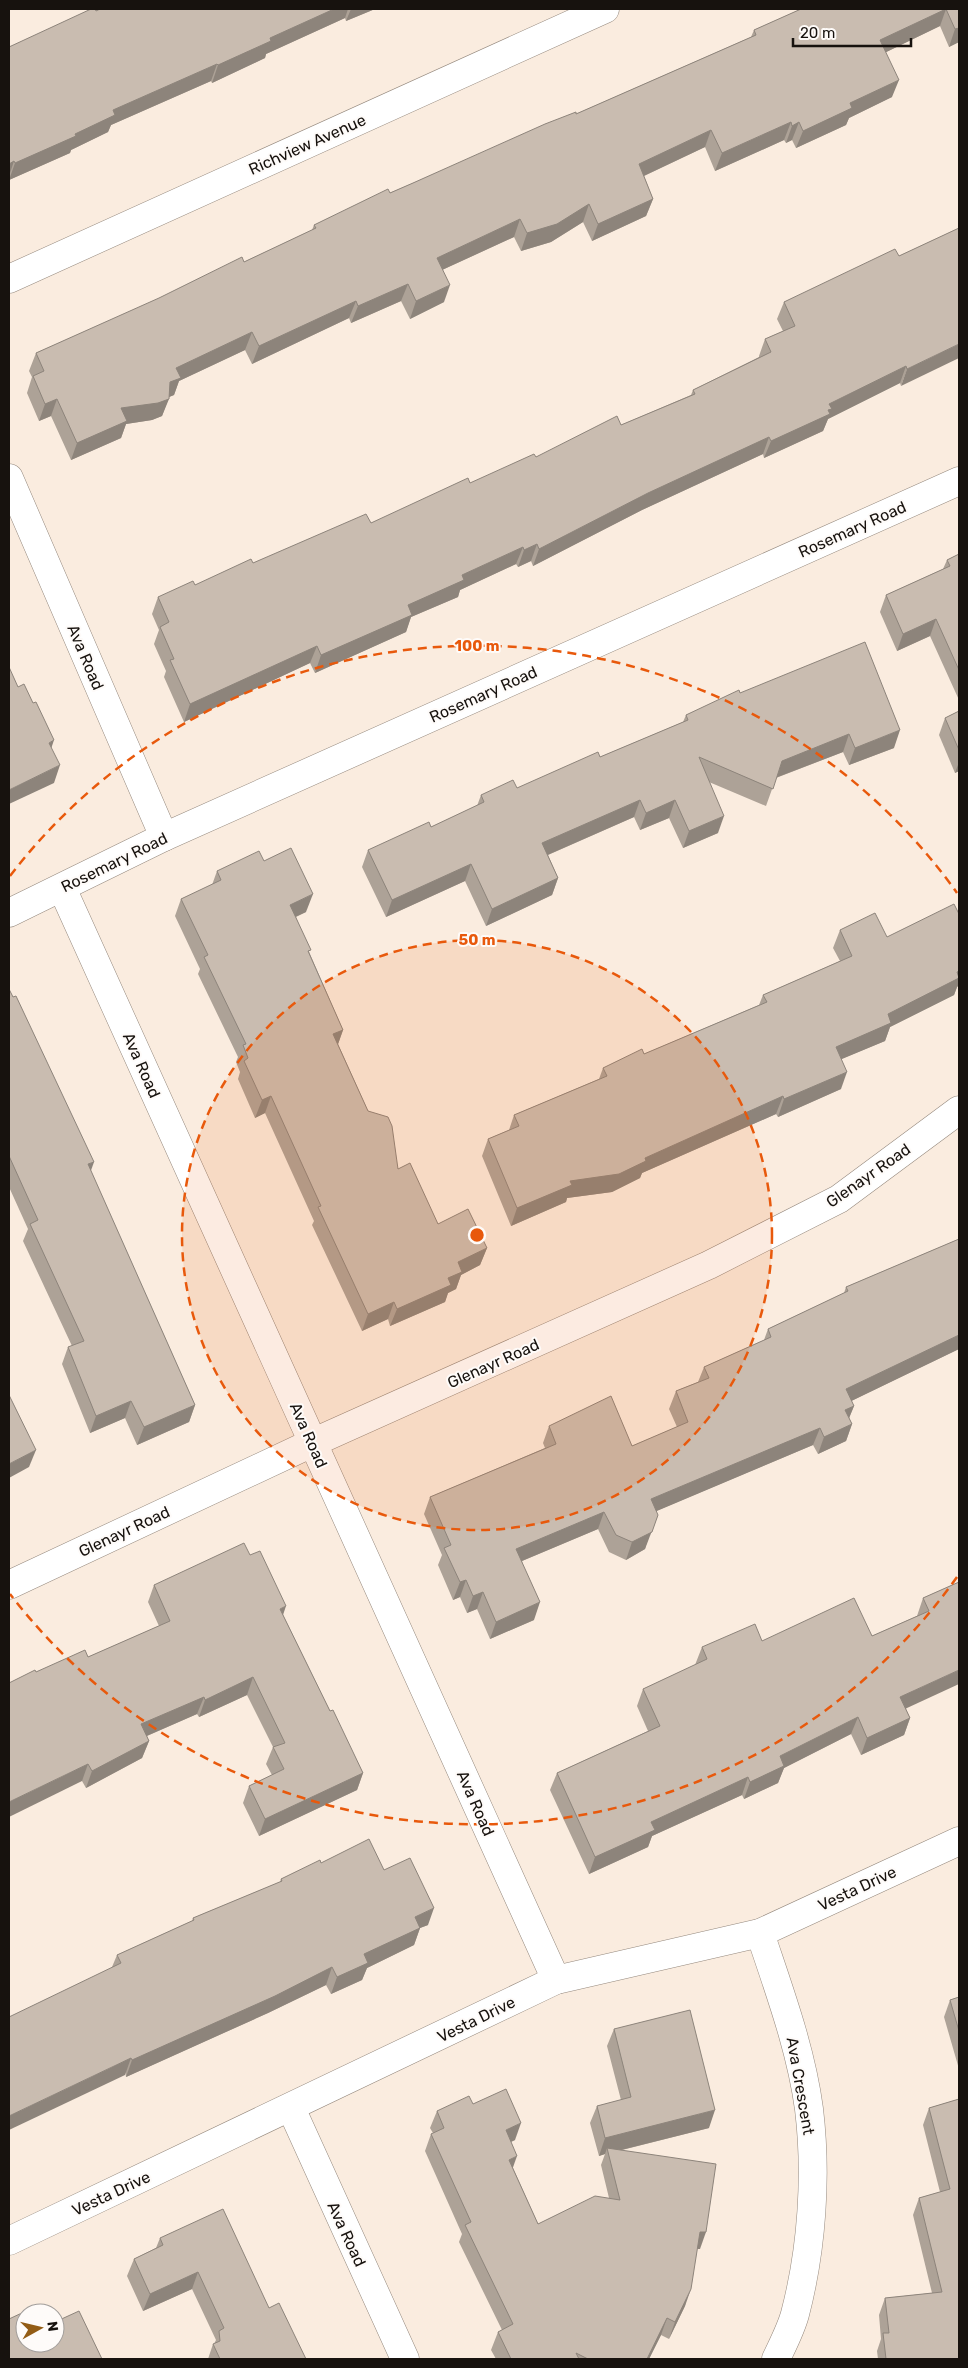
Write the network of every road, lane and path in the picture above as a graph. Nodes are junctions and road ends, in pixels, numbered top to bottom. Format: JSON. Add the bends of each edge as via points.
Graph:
{"nodes":[{"id":1,"x":605,"y":9,"type":"edge"},
{"id":2,"x":9,"y":279,"type":"edge"},
{"id":3,"x":9,"y":478,"type":"edge"},
{"id":4,"x":959,"y":480,"type":"edge"},
{"id":5,"x":164,"y":837,"type":"junction"},
{"id":6,"x":62,"y":888,"type":"junction"},
{"id":7,"x":9,"y":913,"type":"edge"},
{"id":8,"x":959,"y":1110,"type":"edge"},
{"id":9,"x":312,"y":1443,"type":"junction"},
{"id":10,"x":9,"y":1585,"type":"edge"},
{"id":11,"x":959,"y":1841,"type":"edge"},
{"id":12,"x":760,"y":1933,"type":"junction"},
{"id":13,"x":556,"y":1980,"type":"junction"},
{"id":14,"x":291,"y":2108,"type":"junction"},
{"id":15,"x":9,"y":2241,"type":"edge"},
{"id":16,"x":405,"y":2359,"type":"edge"},
{"id":17,"x":776,"y":2359,"type":"edge"}],
"edges":[{"from":1,"to":2,"type":"street","name":"Richview Avenue"},
{"from":3,"to":5,"type":"street","name":"Ava Road"},
{"from":4,"to":5,"type":"street","name":"Rosemary Road"},
{"from":5,"to":6,"type":"street","name":"Rosemary Road"},
{"from":6,"to":7,"type":"street","name":"Rosemary Road"},
{"from":6,"to":9,"type":"street","name":"Ava Road"},
{"from":8,"to":9,"type":"street","name":"Glenayr Road","via":[[840,1199],[709,1265]]},
{"from":9,"to":10,"type":"street","name":"Glenayr Road"},
{"from":9,"to":13,"type":"street","name":"Ava Road"},
{"from":11,"to":12,"type":"street","name":"Vesta Drive"},
{"from":12,"to":13,"type":"street","name":"Vesta Drive"},
{"from":12,"to":17,"type":"street","name":"Ava Crescent","via":[[792,2032],[809,2108],[814,2178],[808,2246],[795,2314]]},
{"from":13,"to":14,"type":"street","name":"Vesta Drive"},
{"from":14,"to":15,"type":"street","name":"Vesta Drive"},
{"from":14,"to":16,"type":"street","name":"Ava Road"}]}
